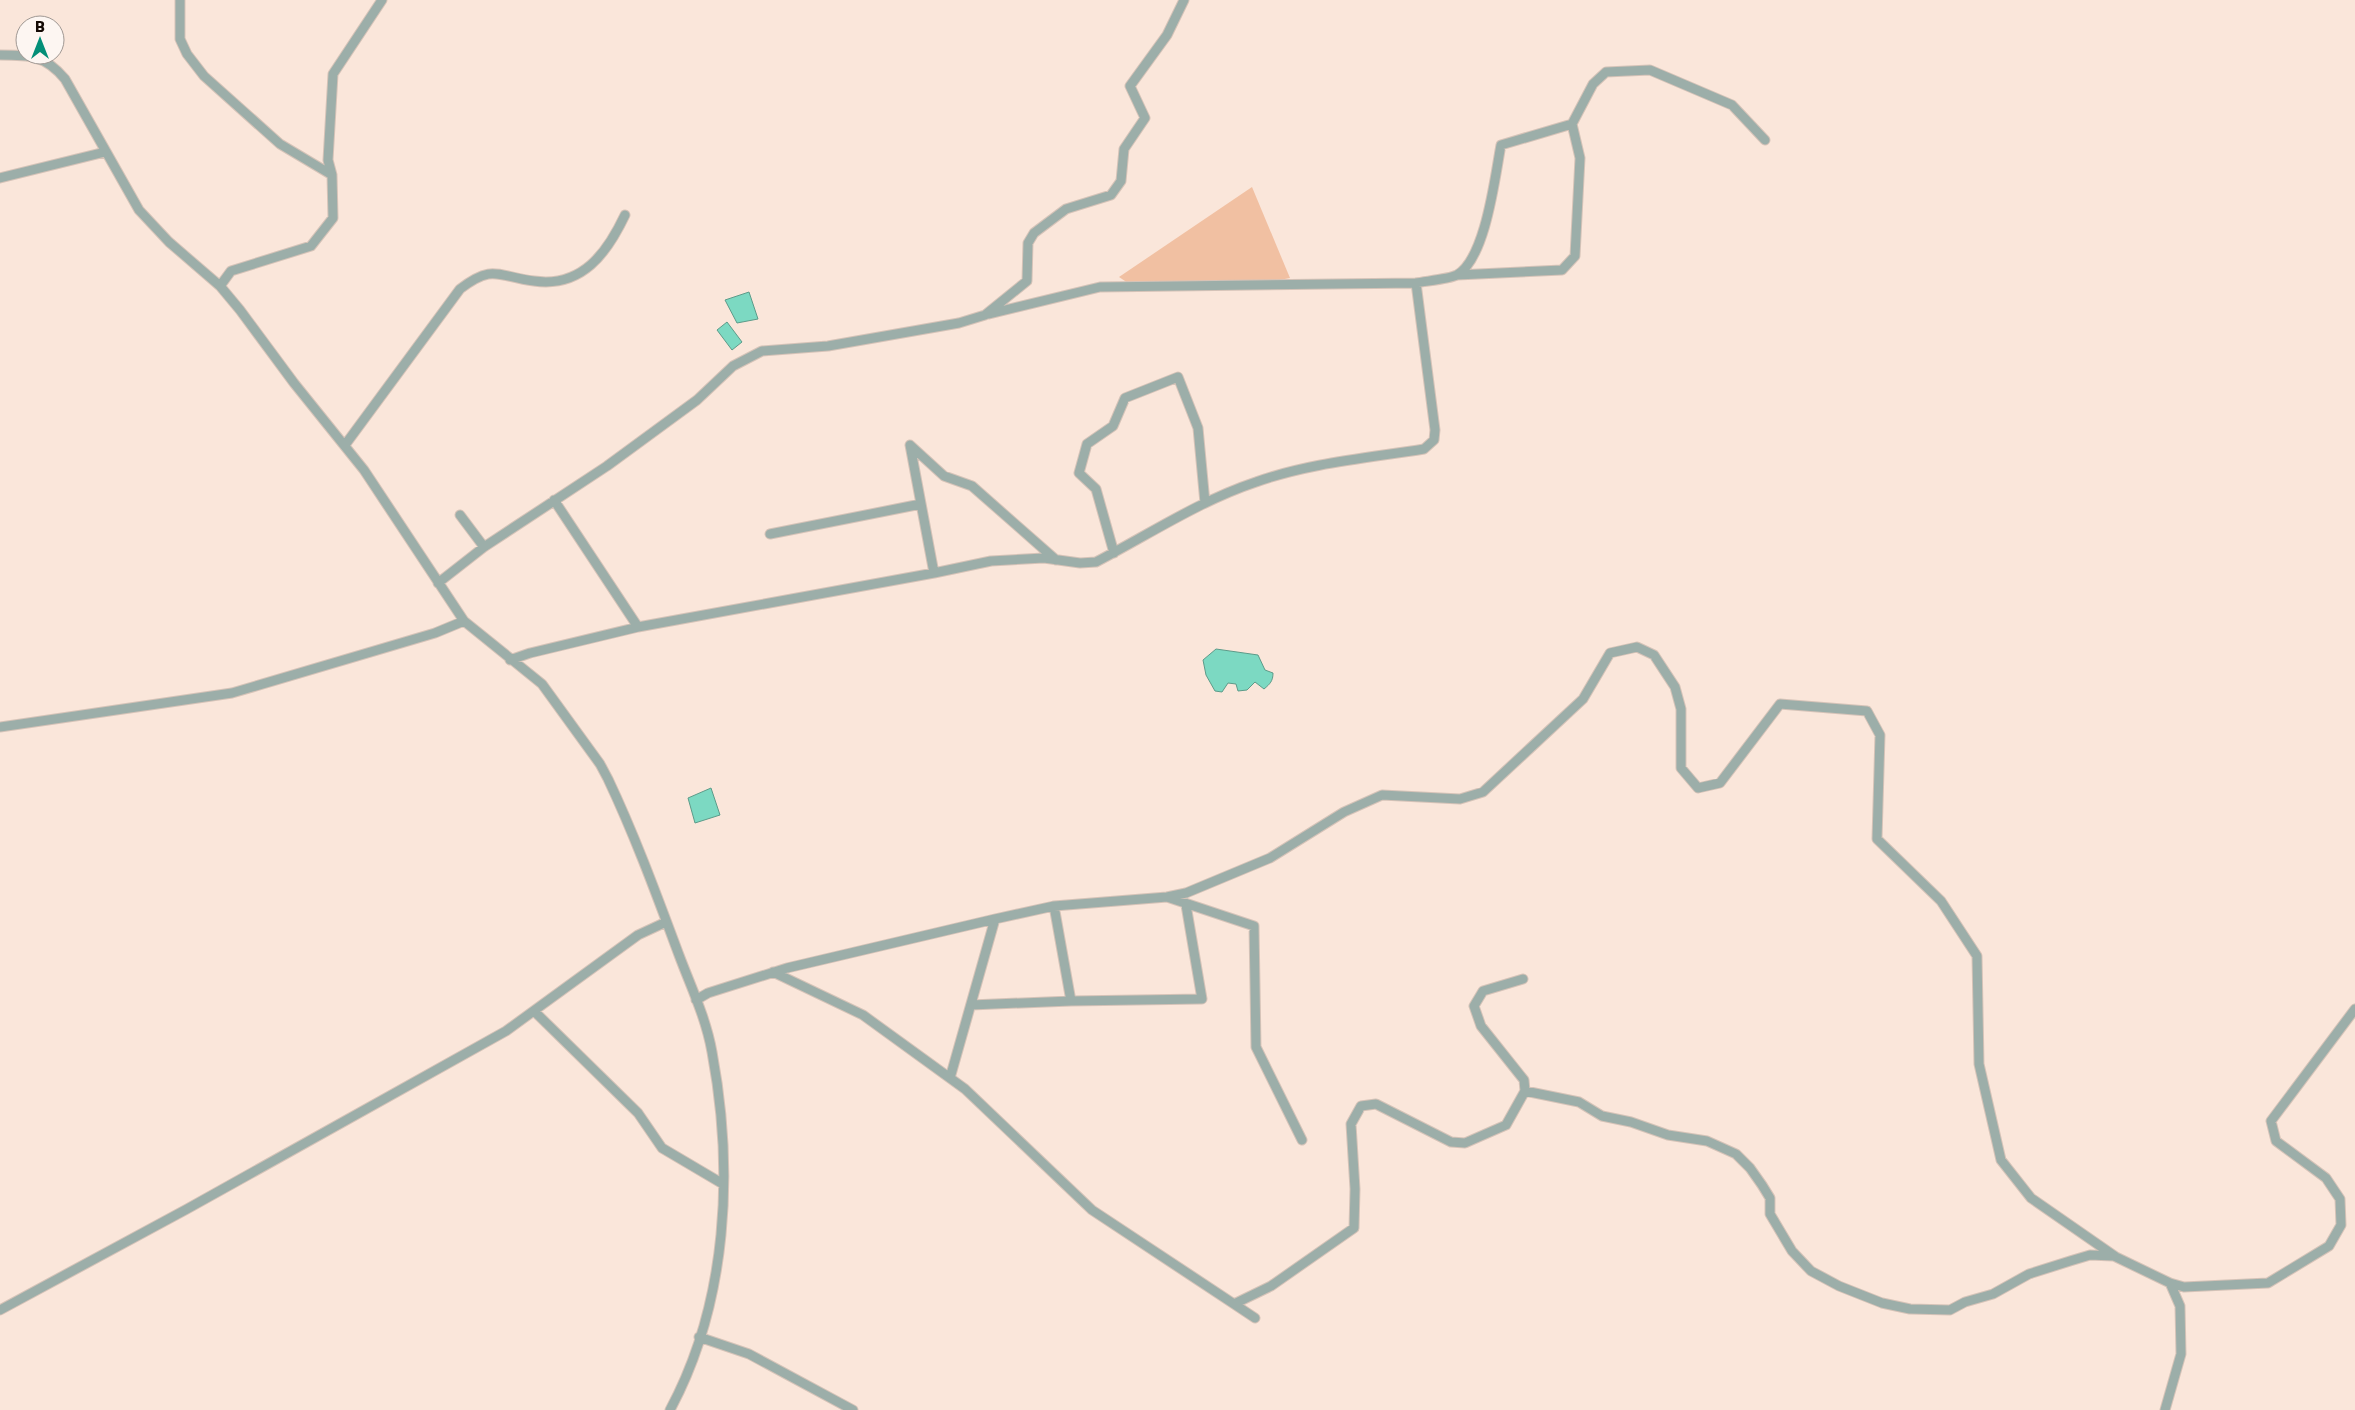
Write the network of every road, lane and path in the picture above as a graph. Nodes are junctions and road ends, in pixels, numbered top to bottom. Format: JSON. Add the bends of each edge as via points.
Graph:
{"nodes":[{"id":1,"x":180,"y":0,"type":"edge"},
{"id":2,"x":382,"y":0,"type":"edge"},
{"id":3,"x":1184,"y":0,"type":"edge"},
{"id":4,"x":0,"y":55,"type":"edge"},
{"id":5,"x":1572,"y":124,"type":"junction"},
{"id":6,"x":1765,"y":140,"type":"dead end"},
{"id":7,"x":106,"y":152,"type":"junction"},
{"id":8,"x":332,"y":175,"type":"junction"},
{"id":9,"x":0,"y":178,"type":"edge"},
{"id":10,"x":625,"y":215,"type":"dead end"},
{"id":11,"x":1457,"y":275,"type":"junction"},
{"id":12,"x":1416,"y":283,"type":"junction"},
{"id":13,"x":220,"y":286,"type":"junction"},
{"id":14,"x":985,"y":315,"type":"junction"},
{"id":15,"x":345,"y":445,"type":"junction"},
{"id":16,"x":554,"y":500,"type":"junction"},
{"id":17,"x":1205,"y":503,"type":"junction"},
{"id":18,"x":921,"y":504,"type":"junction"},
{"id":19,"x":460,"y":515,"type":"dead end"},
{"id":20,"x":770,"y":534,"type":"dead end"},
{"id":21,"x":484,"y":547,"type":"junction"},
{"id":22,"x":1114,"y":553,"type":"junction"},
{"id":23,"x":1056,"y":560,"type":"junction"},
{"id":24,"x":934,"y":574,"type":"junction"},
{"id":25,"x":438,"y":583,"type":"junction"},
{"id":26,"x":464,"y":621,"type":"junction"},
{"id":27,"x":638,"y":627,"type":"junction"},
{"id":28,"x":510,"y":660,"type":"junction"},
{"id":29,"x":0,"y":727,"type":"edge"},
{"id":30,"x":1167,"y":898,"type":"junction"},
{"id":31,"x":1186,"y":904,"type":"junction"},
{"id":32,"x":1054,"y":906,"type":"junction"},
{"id":33,"x":995,"y":919,"type":"junction"},
{"id":34,"x":666,"y":922,"type":"junction"},
{"id":35,"x":773,"y":972,"type":"junction"},
{"id":36,"x":1522,"y":979,"type":"dead end"},
{"id":37,"x":696,"y":1000,"type":"junction"},
{"id":38,"x":1071,"y":1001,"type":"junction"},
{"id":39,"x":971,"y":1005,"type":"junction"},
{"id":40,"x":2355,"y":1009,"type":"edge"},
{"id":41,"x":534,"y":1012,"type":"junction"},
{"id":42,"x":950,"y":1078,"type":"junction"},
{"id":43,"x":1525,"y":1091,"type":"junction"},
{"id":44,"x":1302,"y":1140,"type":"dead end"},
{"id":45,"x":723,"y":1184,"type":"junction"},
{"id":46,"x":2116,"y":1257,"type":"junction"},
{"id":47,"x":2170,"y":1283,"type":"junction"},
{"id":48,"x":1234,"y":1304,"type":"junction"},
{"id":49,"x":0,"y":1310,"type":"edge"},
{"id":50,"x":1255,"y":1318,"type":"dead end"},
{"id":51,"x":700,"y":1337,"type":"junction"},
{"id":52,"x":670,"y":1410,"type":"edge"},
{"id":53,"x":854,"y":1410,"type":"edge"},
{"id":54,"x":2165,"y":1410,"type":"edge"}],
"edges":[{"from":1,"to":8,"type":"street","via":[[180,39],[204,76],[280,144]]},
{"from":2,"to":8,"type":"street","via":[[333,74],[328,160]]},
{"from":3,"to":14,"type":"street","via":[[1167,35],[1130,86],[1145,118],[1124,149],[1121,181],[1111,195],[1066,208],[1034,233],[1028,243],[1027,281]]},
{"from":4,"to":7,"type":"street","via":[[34,56],[55,67],[72,89]]},
{"from":5,"to":6,"type":"street","via":[[1593,84],[1606,72],[1650,70],[1732,105]]},
{"from":5,"to":11,"type":"street","via":[[1501,145],[1485,228],[1471,262]]},
{"from":5,"to":11,"type":"street","via":[[1580,158],[1575,256],[1562,270]]},
{"from":7,"to":9,"type":"street"},
{"from":7,"to":13,"type":"street","via":[[147,219]]},
{"from":8,"to":13,"type":"street","via":[[333,218],[311,246],[231,271]]},
{"from":10,"to":15,"type":"street","via":[[598,259],[581,274],[556,281],[535,282],[497,272],[477,276],[460,289]]},
{"from":11,"to":12,"type":"street"},
{"from":12,"to":14,"type":"street","via":[[1100,287]]},
{"from":12,"to":17,"type":"street","via":[[1435,430],[1430,445],[1424,449],[1272,477]]},
{"from":13,"to":15,"type":"street"},
{"from":14,"to":16,"type":"street","via":[[960,323],[828,346],[762,351],[733,366],[697,400],[607,466]]},
{"from":15,"to":25,"type":"street"},
{"from":16,"to":21,"type":"street"},
{"from":16,"to":27,"type":"street"},
{"from":17,"to":22,"type":"street"},
{"from":17,"to":22,"type":"street","via":[[1198,428],[1178,377],[1125,398],[1113,426],[1087,444],[1078,472],[1096,489]]},
{"from":18,"to":20,"type":"street"},
{"from":18,"to":23,"type":"street","via":[[910,445],[944,476],[972,486]]},
{"from":18,"to":24,"type":"street"},
{"from":19,"to":21,"type":"street"},
{"from":21,"to":25,"type":"street"},
{"from":22,"to":23,"type":"street","via":[[1096,562]]},
{"from":23,"to":24,"type":"street","via":[[1006,559]]},
{"from":24,"to":27,"type":"street"},
{"from":25,"to":26,"type":"street"},
{"from":26,"to":28,"type":"street"},
{"from":26,"to":29,"type":"street","via":[[435,633],[232,692]]},
{"from":27,"to":28,"type":"street"},
{"from":28,"to":34,"type":"street","via":[[549,692],[600,764],[618,800]]},
{"from":30,"to":31,"type":"street"},
{"from":30,"to":32,"type":"street"},
{"from":30,"to":46,"type":"street","via":[[1270,858],[1344,812],[1382,795],[1460,799],[1482,792],[1583,699],[1610,653],[1638,648],[1654,655],[1675,687],[1681,709],[1681,768],[1698,788],[1720,783],[1780,704],[1867,711],[1880,735],[1877,839],[1941,900],[1977,956],[1979,1064],[2001,1160],[2031,1198]]},
{"from":31,"to":38,"type":"street","via":[[1202,999]]},
{"from":31,"to":44,"type":"street","via":[[1254,926],[1256,1047]]},
{"from":32,"to":33,"type":"street"},
{"from":32,"to":38,"type":"street"},
{"from":33,"to":35,"type":"street"},
{"from":33,"to":39,"type":"street"},
{"from":34,"to":37,"type":"street"},
{"from":34,"to":41,"type":"street","via":[[638,935]]},
{"from":35,"to":37,"type":"street"},
{"from":35,"to":42,"type":"street","via":[[863,1015]]},
{"from":36,"to":43,"type":"street","via":[[1483,991],[1474,1006],[1481,1026],[1524,1080]]},
{"from":37,"to":45,"type":"street","via":[[712,1051],[723,1139]]},
{"from":38,"to":39,"type":"street"},
{"from":39,"to":42,"type":"street"},
{"from":40,"to":47,"type":"street","via":[[2271,1121],[2276,1141],[2326,1178],[2340,1199],[2341,1225],[2328,1246],[2268,1283],[2184,1287]]},
{"from":41,"to":45,"type":"street","via":[[638,1113],[662,1148]]},
{"from":41,"to":49,"type":"street","via":[[187,1209]]},
{"from":42,"to":48,"type":"street","via":[[1092,1210]]},
{"from":43,"to":46,"type":"street","via":[[1579,1102],[1602,1116],[1668,1135],[1707,1141],[1736,1154],[1750,1168],[1770,1198],[1770,1214],[1792,1251],[1811,1271],[1838,1286],[1882,1302],[1910,1309],[1950,1310],[1993,1294],[2029,1274],[2070,1260],[2090,1255]]},
{"from":43,"to":48,"type":"street","via":[[1506,1125],[1465,1143],[1451,1142],[1376,1104],[1361,1106],[1351,1124],[1354,1228],[1271,1286]]},
{"from":45,"to":51,"type":"street","via":[[717,1268]]},
{"from":46,"to":47,"type":"street"},
{"from":47,"to":54,"type":"street","via":[[2180,1306],[2181,1354]]},
{"from":48,"to":50,"type":"street"},
{"from":51,"to":52,"type":"street","via":[[683,1385]]},
{"from":51,"to":53,"type":"street","via":[[749,1354]]}]}
